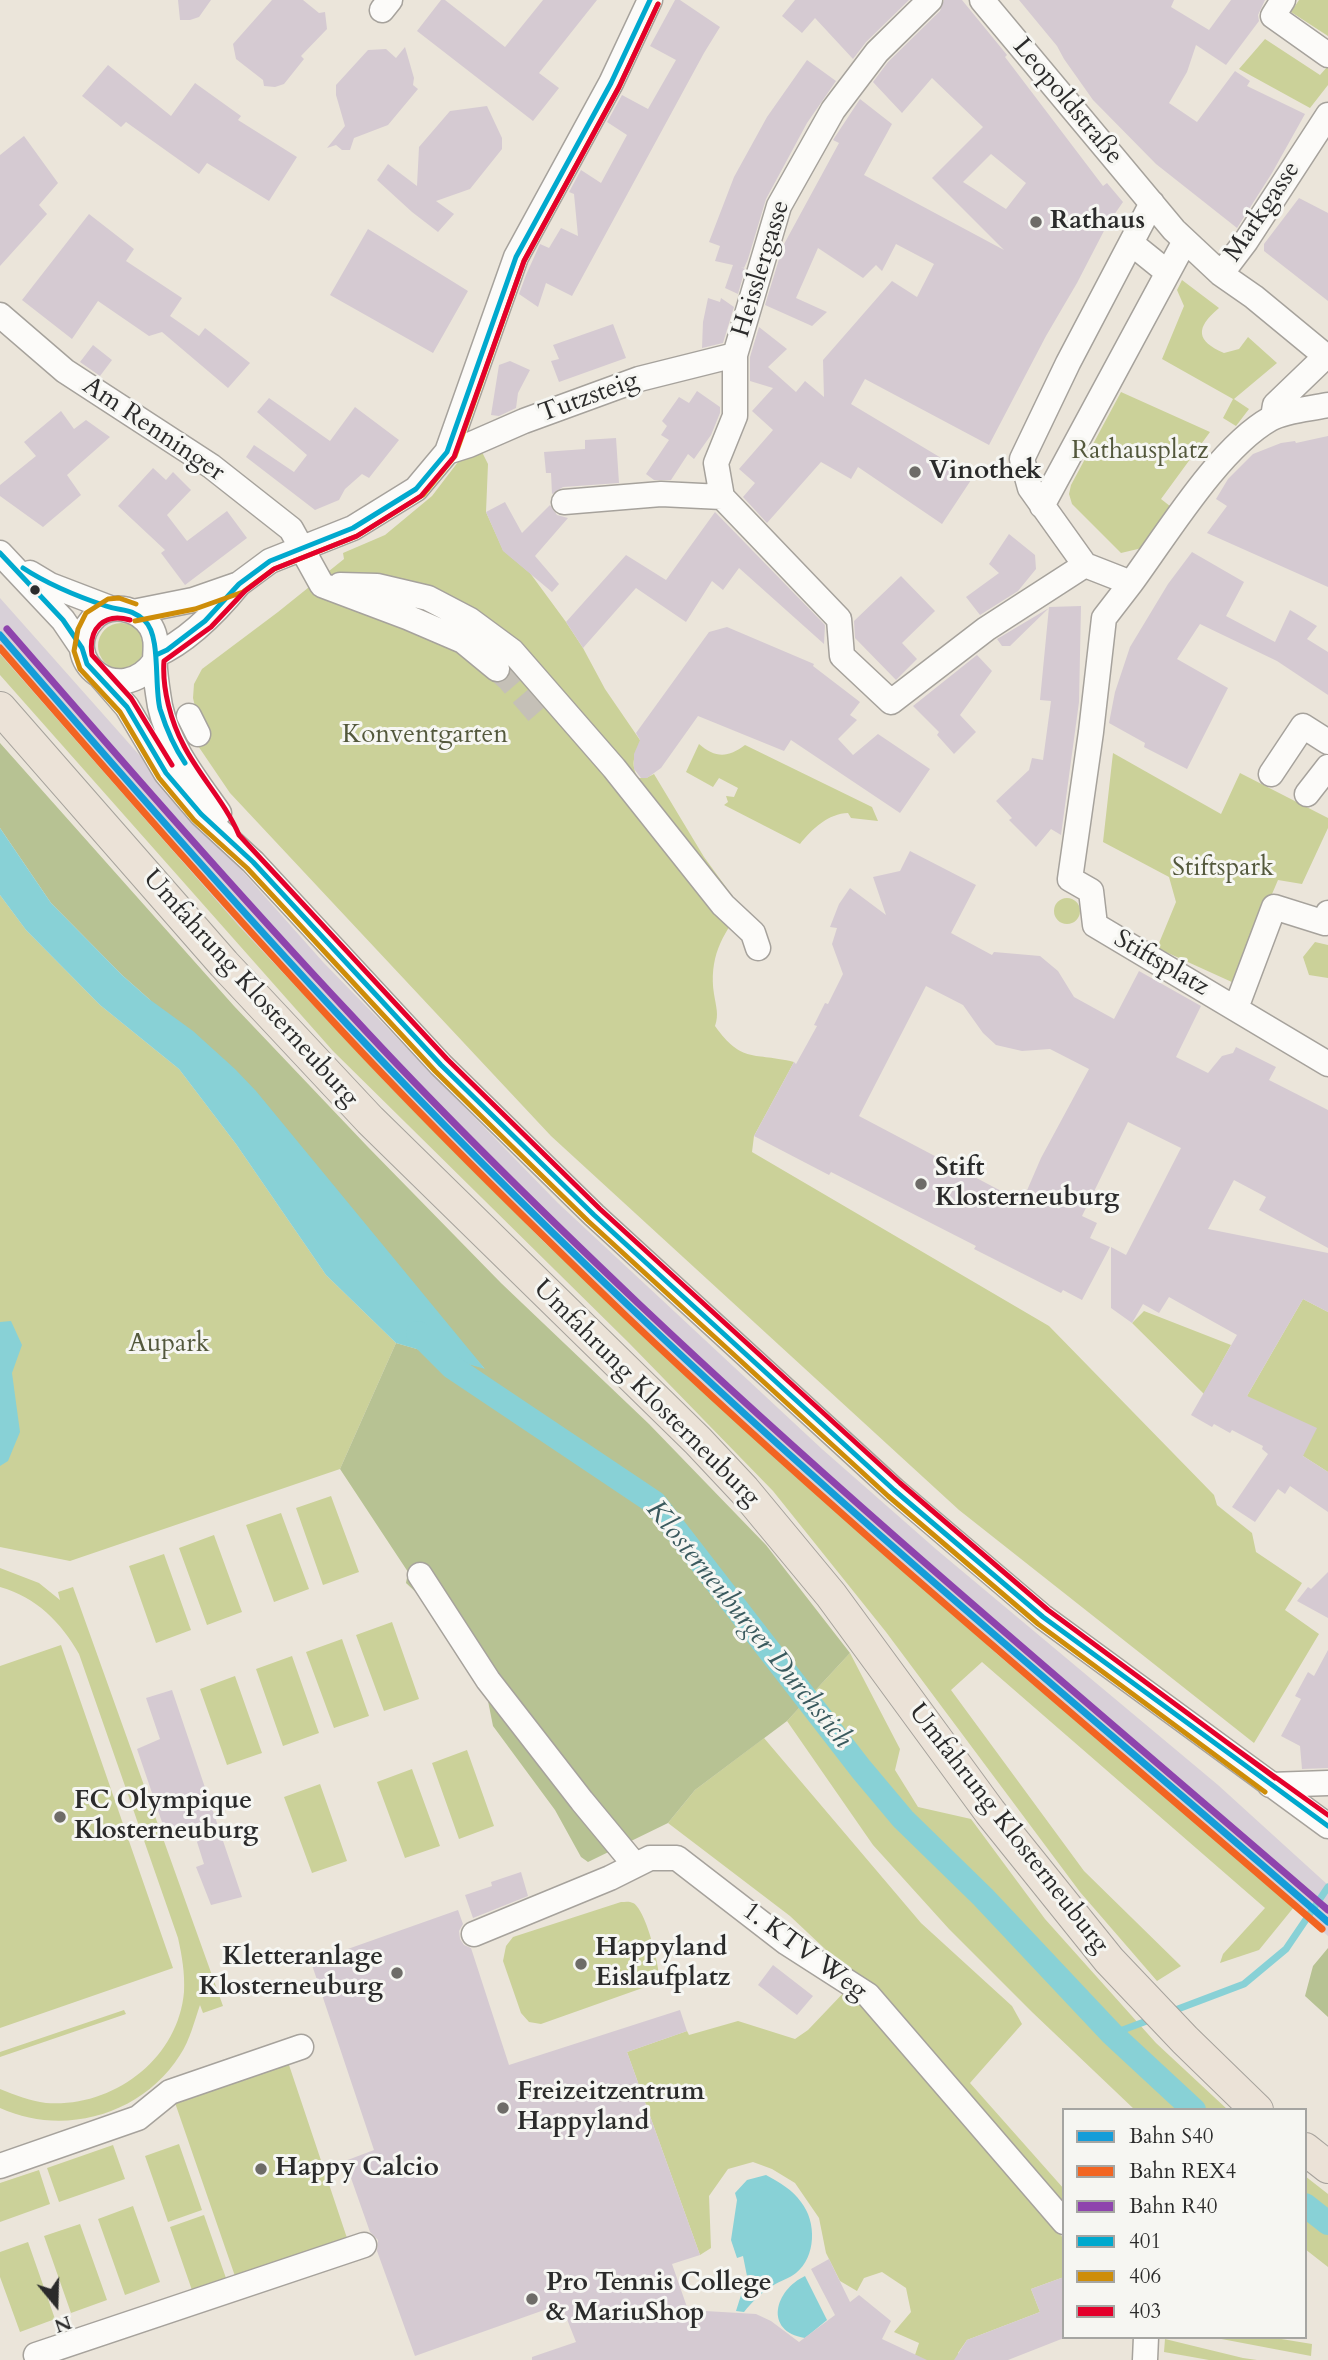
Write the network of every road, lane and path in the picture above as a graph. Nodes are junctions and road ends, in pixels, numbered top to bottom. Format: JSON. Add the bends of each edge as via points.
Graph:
{"nodes":[{"id":1,"x":650,"y":0,"type":"edge"},
{"id":2,"x":930,"y":0,"type":"edge"},
{"id":3,"x":982,"y":0,"type":"edge"},
{"id":4,"x":1283,"y":0,"type":"edge"},
{"id":5,"x":1328,"y":55,"type":"edge"},
{"id":6,"x":1328,"y":115,"type":"edge"},
{"id":7,"x":1152,"y":203,"type":"junction"},
{"id":8,"x":1185,"y":240,"type":"junction"},
{"id":9,"x":1131,"y":243,"type":"junction"},
{"id":10,"x":1167,"y":272,"type":"junction"},
{"id":11,"x":1222,"y":274,"type":"junction"},
{"id":12,"x":0,"y":315,"type":"edge"},
{"id":13,"x":736,"y":355,"type":"junction"},
{"id":14,"x":1327,"y":357,"type":"edge"},
{"id":15,"x":1328,"y":405,"type":"edge"},
{"id":16,"x":1273,"y":418,"type":"junction"},
{"id":17,"x":447,"y":452,"type":"junction"},
{"id":18,"x":722,"y":497,"type":"junction"},
{"id":19,"x":564,"y":502,"type":"dead end"},
{"id":20,"x":1042,"y":506,"type":"junction"},
{"id":21,"x":302,"y":547,"type":"junction"},
{"id":22,"x":0,"y":553,"type":"edge"},
{"id":23,"x":1085,"y":565,"type":"junction"},
{"id":24,"x":239,"y":583,"type":"junction"},
{"id":25,"x":1131,"y":583,"type":"junction"},
{"id":26,"x":322,"y":585,"type":"junction"},
{"id":27,"x":122,"y":610,"type":"junction"},
{"id":28,"x":82,"y":648,"type":"junction"},
{"id":29,"x":155,"y":658,"type":"junction"},
{"id":30,"x":496,"y":669,"type":"tunnel mouth"},
{"id":31,"x":100,"y":676,"type":"junction"},
{"id":32,"x":0,"y":708,"type":"edge"},
{"id":33,"x":1328,"y":742,"type":"edge"},
{"id":34,"x":1328,"y":767,"type":"edge"},
{"id":35,"x":1271,"y":774,"type":"dead end"},
{"id":36,"x":1307,"y":794,"type":"dead end"},
{"id":37,"x":231,"y":839,"type":"junction"},
{"id":38,"x":1327,"y":920,"type":"edge"},
{"id":39,"x":758,"y":948,"type":"dead end"},
{"id":40,"x":1236,"y":1008,"type":"junction"},
{"id":41,"x":1328,"y":1064,"type":"edge"},
{"id":42,"x":420,"y":1575,"type":"dead end"},
{"id":43,"x":1328,"y":1783,"type":"edge"},
{"id":44,"x":1270,"y":1786,"type":"junction"},
{"id":45,"x":1328,"y":1826,"type":"edge"},
{"id":46,"x":635,"y":1866,"type":"junction"},
{"id":47,"x":474,"y":1934,"type":"dead end"},
{"id":48,"x":301,"y":2047,"type":"dead end"},
{"id":49,"x":1255,"y":2108,"type":"edge"},
{"id":50,"x":1307,"y":2151,"type":"edge"},
{"id":51,"x":0,"y":2166,"type":"edge"},
{"id":52,"x":1328,"y":2167,"type":"edge"},
{"id":53,"x":1062,"y":2220,"type":"edge"},
{"id":54,"x":365,"y":2245,"type":"dead end"},
{"id":55,"x":1146,"y":2339,"type":"edge"},
{"id":56,"x":36,"y":2355,"type":"dead end"},
{"id":57,"x":1145,"y":2360,"type":"edge"}],
"edges":[{"from":1,"to":17,"type":"street","via":[[611,83],[516,257]]},
{"from":2,"to":13,"type":"street","name":"Heisslergasse","via":[[877,52],[833,110],[787,190]]},
{"from":3,"to":7,"type":"street","name":"Leopoldstraße"},
{"from":4,"to":5,"type":"street","via":[[1273,16]]},
{"from":6,"to":11,"type":"street","name":"Markgasse"},
{"from":7,"to":8,"type":"street"},
{"from":7,"to":9,"type":"street"},
{"from":8,"to":10,"type":"street"},
{"from":8,"to":11,"type":"street"},
{"from":9,"to":10,"type":"street"},
{"from":9,"to":20,"type":"street","via":[[1022,459],[1030,488]]},
{"from":10,"to":20,"type":"street"},
{"from":11,"to":14,"type":"street"},
{"from":12,"to":21,"type":"street","name":"Am Renninger","via":[[65,371],[211,466],[291,529]]},
{"from":13,"to":17,"type":"street","name":"Tutzsteig","via":[[639,379]]},
{"from":13,"to":18,"type":"street","name":"Heisslergasse","via":[[735,416],[716,463]]},
{"from":14,"to":16,"type":"street","via":[[1275,405]]},
{"from":15,"to":16,"type":"street"},
{"from":16,"to":25,"type":"street","via":[[1244,437],[1209,477]]},
{"from":17,"to":21,"type":"street","via":[[416,489],[353,527]]},
{"from":18,"to":19,"type":"street","via":[[661,494]]},
{"from":18,"to":23,"type":"street","via":[[839,619],[842,656],[891,702],[986,629]]},
{"from":20,"to":23,"type":"street"},
{"from":21,"to":24,"type":"street"},
{"from":21,"to":26,"type":"street","name":"Am Renninger"},
{"from":22,"to":27,"type":"street","via":[[50,585]]},
{"from":22,"to":28,"type":"street","via":[[54,609]]},
{"from":23,"to":25,"type":"street"},
{"from":24,"to":27,"type":"street","via":[[193,600]]},
{"from":24,"to":29,"type":"street","via":[[205,621]]},
{"from":25,"to":40,"type":"street","name":"Stiftsplatz","via":[[1104,618],[1070,879],[1091,891],[1095,925]]},
{"from":26,"to":30,"type":"street","via":[[463,641]]},
{"from":26,"to":39,"type":"street","via":[[377,586],[428,598],[470,620],[512,651],[614,768],[723,905],[753,933]]},
{"from":27,"to":28,"type":"street","via":[[91,620]]},
{"from":27,"to":29,"type":"street","via":[[142,617],[152,628]]},
{"from":28,"to":31,"type":"street","via":[[87,664]]},
{"from":29,"to":31,"type":"street","via":[[145,673],[131,681]]},
{"from":29,"to":37,"type":"street","via":[[160,708],[176,750]]},
{"from":31,"to":37,"type":"street","via":[[127,707],[166,773],[201,814]]},
{"from":32,"to":49,"type":"main road","name":"Umfahrung Klosterneuburg","via":[[215,954],[370,1121],[744,1490],[831,1594],[990,1812],[1108,1960]]},
{"from":33,"to":35,"type":"street","via":[[1303,726]]},
{"from":34,"to":36,"type":"street"},
{"from":37,"to":44,"type":"street","via":[[440,1065],[555,1178],[894,1490],[1042,1617]]},
{"from":38,"to":40,"type":"street","name":"Stiftsplatz","via":[[1274,907]]},
{"from":40,"to":41,"type":"street","name":"Stiftsplatz"},
{"from":42,"to":46,"type":"street","via":[[488,1680]]},
{"from":43,"to":44,"type":"street"},
{"from":44,"to":45,"type":"street"},
{"from":46,"to":47,"type":"street","name":"1. KTV Weg"},
{"from":46,"to":53,"type":"street","name":"1. KTV Weg","via":[[650,1858],[677,1858],[787,1943],[868,1995]]},
{"from":48,"to":51,"type":"street","via":[[170,2092],[138,2118]]},
{"from":50,"to":52,"type":"main road"},
{"from":54,"to":56,"type":"street"},
{"from":55,"to":57,"type":"street"}]}
